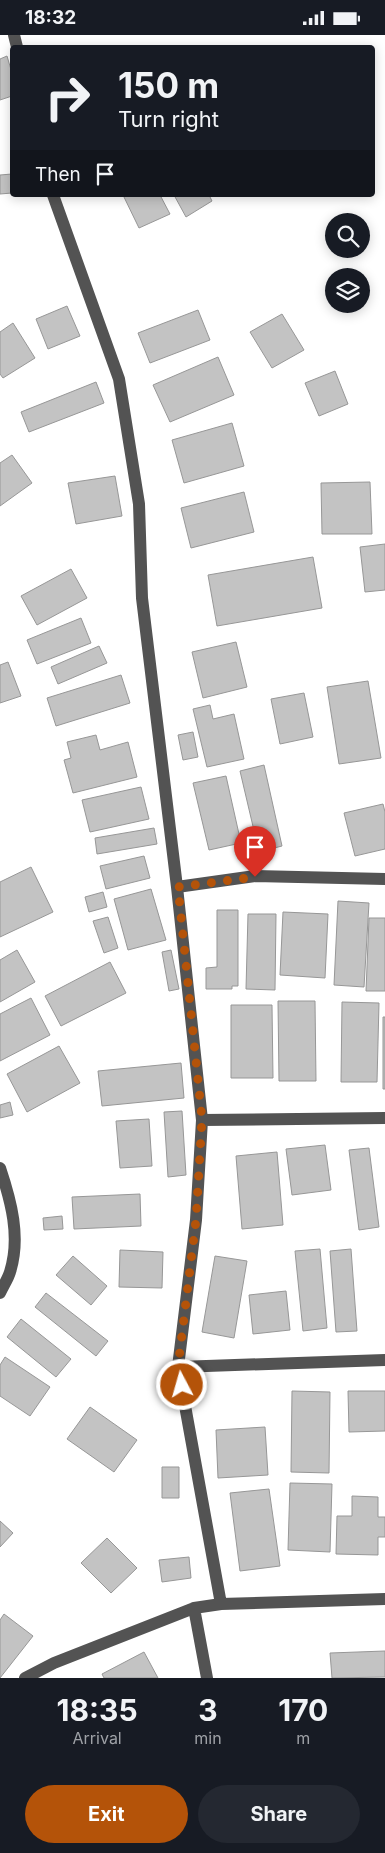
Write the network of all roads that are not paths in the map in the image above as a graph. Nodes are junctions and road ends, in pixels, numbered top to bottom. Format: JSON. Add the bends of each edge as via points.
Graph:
{"nodes":[{"id":1,"x":54,"y":197,"type":"edge"},
{"id":2,"x":385,"y":879,"type":"edge"},
{"id":3,"x":178,"y":887,"type":"junction"},
{"id":4,"x":385,"y":1118,"type":"edge"},
{"id":5,"x":202,"y":1119,"type":"junction"},
{"id":6,"x":0,"y":1168,"type":"edge"},
{"id":7,"x":0,"y":1293,"type":"edge"},
{"id":8,"x":385,"y":1359,"type":"edge"},
{"id":9,"x":178,"y":1367,"type":"junction"},
{"id":10,"x":385,"y":1599,"type":"edge"},
{"id":11,"x":221,"y":1604,"type":"junction"},
{"id":12,"x":194,"y":1608,"type":"junction"},
{"id":13,"x":25,"y":1678,"type":"edge"},
{"id":14,"x":207,"y":1678,"type":"edge"}],
"edges":[{"from":1,"to":3,"type":"street","via":[[119,379],[139,504],[142,598]]},
{"from":2,"to":3,"type":"street","via":[[255,877]]},
{"from":3,"to":5,"type":"street"},
{"from":4,"to":5,"type":"street"},
{"from":5,"to":9,"type":"street","via":[[196,1220]]},
{"from":6,"to":7,"type":"street","via":[[12,1205],[15,1239],[10,1271]]},
{"from":8,"to":9,"type":"street"},
{"from":9,"to":11,"type":"street"},
{"from":10,"to":11,"type":"street"},
{"from":11,"to":12,"type":"street"},
{"from":12,"to":13,"type":"street","via":[[54,1663]]},
{"from":12,"to":14,"type":"street"}]}
